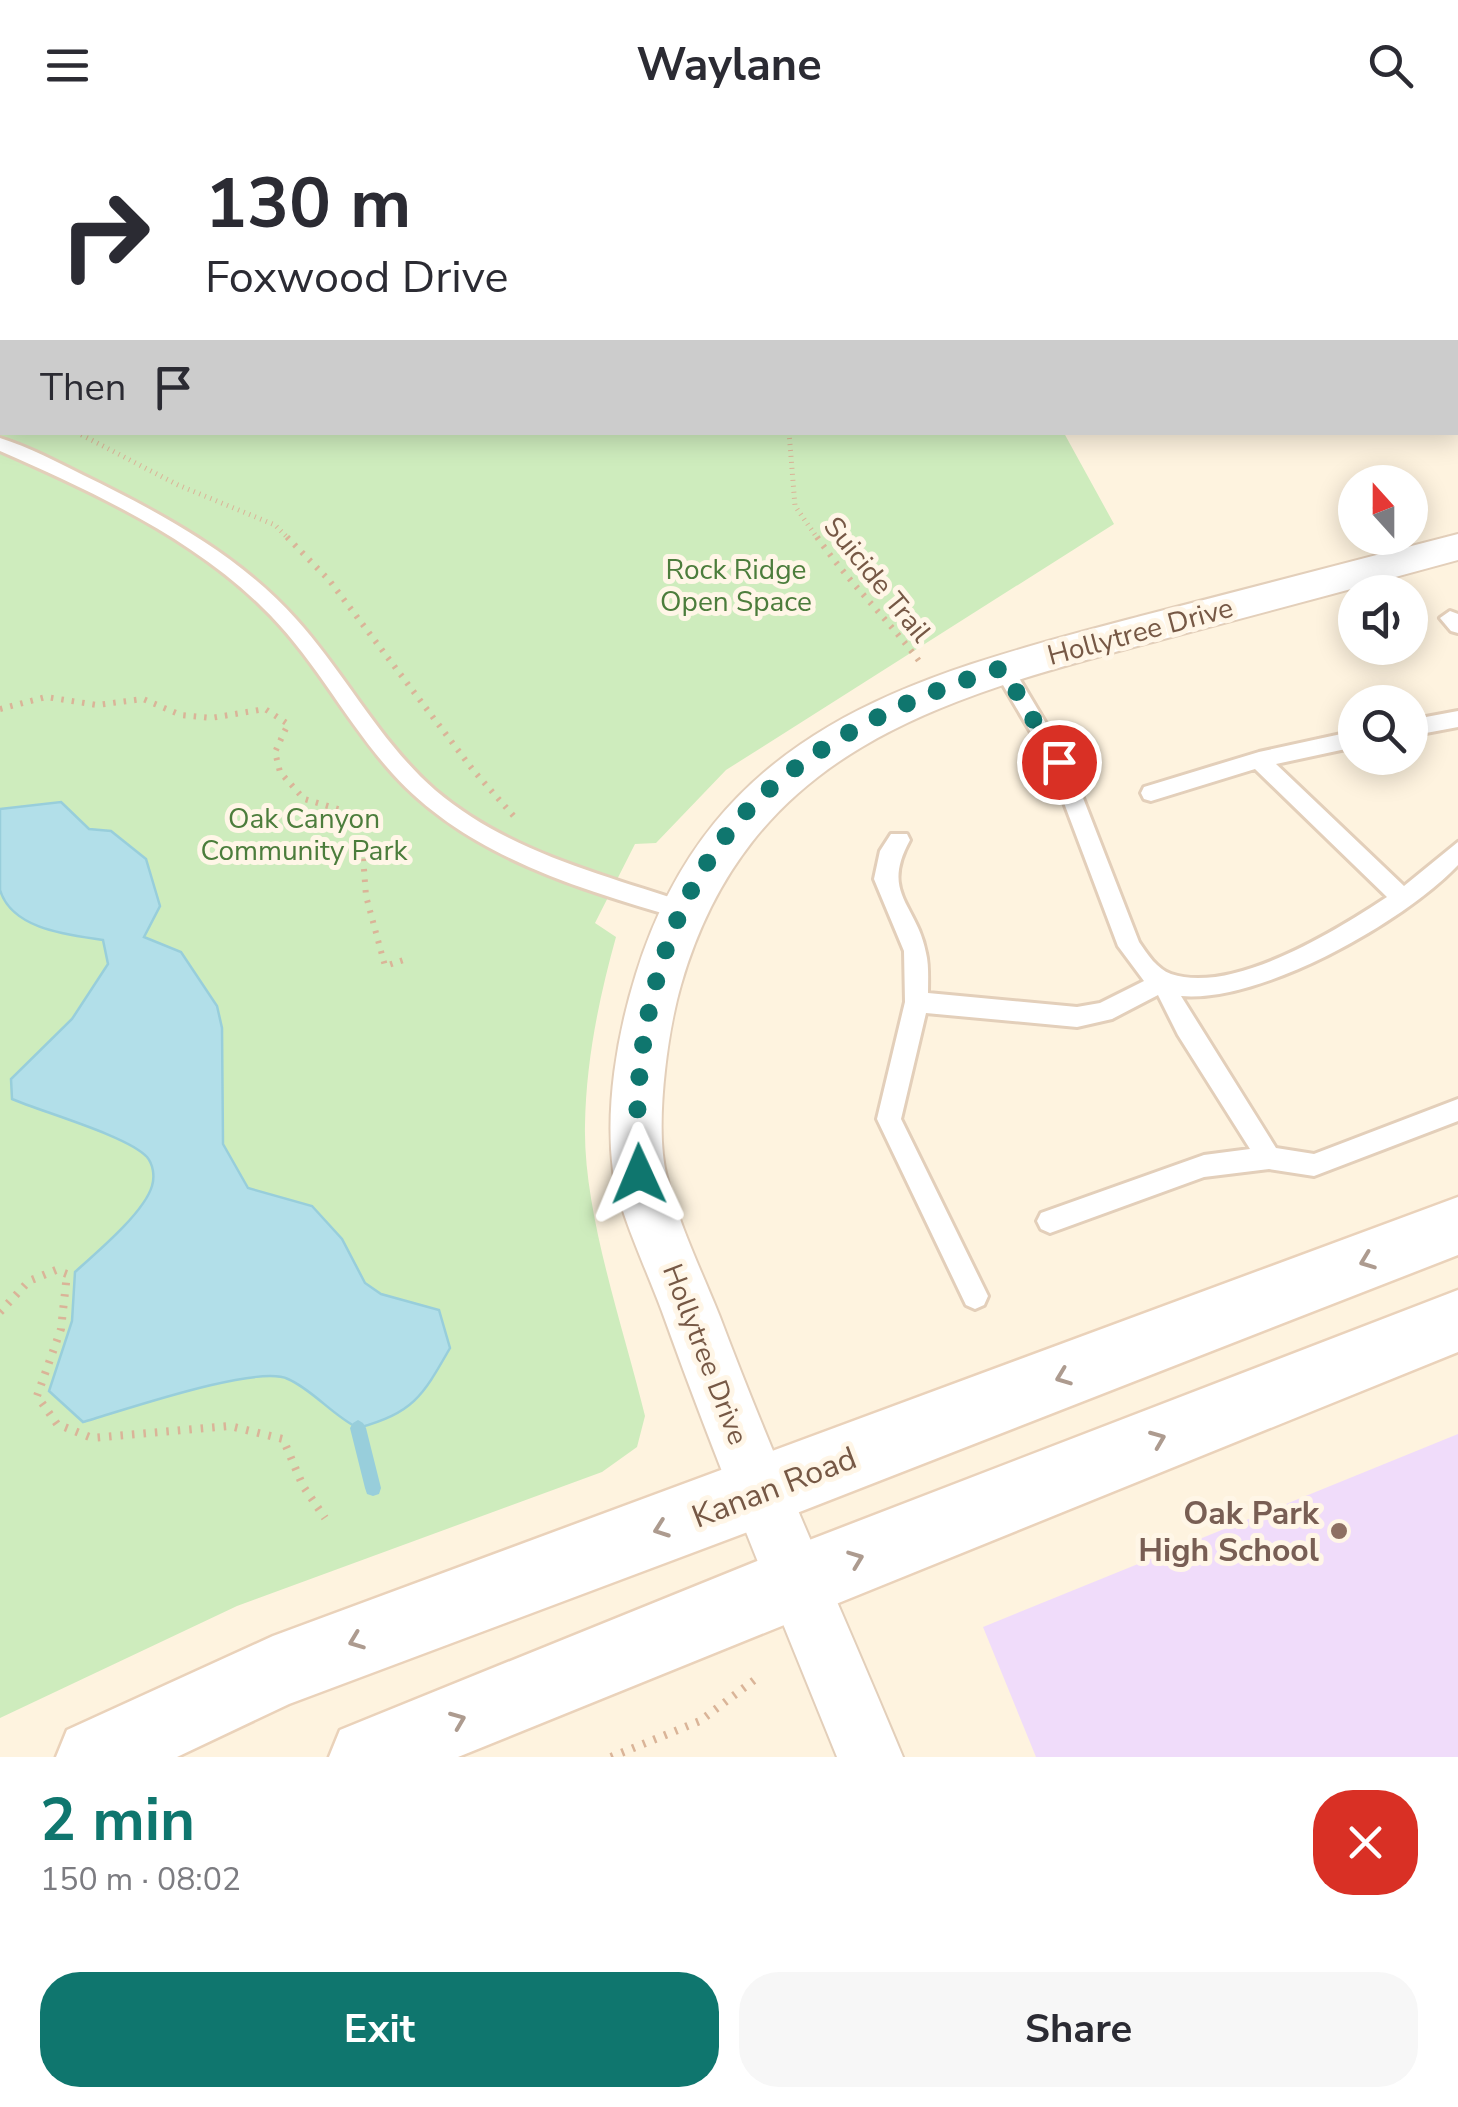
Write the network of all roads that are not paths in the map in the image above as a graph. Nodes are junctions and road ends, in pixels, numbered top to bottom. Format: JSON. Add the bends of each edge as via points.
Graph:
{"nodes":[{"id":1,"x":0,"y":444,"type":"edge"},
{"id":2,"x":1458,"y":546,"type":"edge"},
{"id":3,"x":1002,"y":668,"type":"junction"},
{"id":4,"x":1458,"y":719,"type":"edge"},
{"id":5,"x":1428,"y":725,"type":"edge"},
{"id":6,"x":1338,"y":743,"type":"edge"},
{"id":7,"x":1259,"y":760,"type":"junction"},
{"id":8,"x":1152,"y":794,"type":"dead end"},
{"id":9,"x":899,"y":840,"type":"dead end"},
{"id":10,"x":1458,"y":850,"type":"edge"},
{"id":11,"x":1402,"y":898,"type":"junction"},
{"id":12,"x":682,"y":910,"type":"junction"},
{"id":13,"x":1163,"y":982,"type":"junction"},
{"id":14,"x":917,"y":1002,"type":"junction"},
{"id":15,"x":1458,"y":1110,"type":"edge"},
{"id":16,"x":1269,"y":1158,"type":"junction"},
{"id":17,"x":1050,"y":1220,"type":"dead end"},
{"id":18,"x":1458,"y":1226,"type":"edge"},
{"id":19,"x":974,"y":1296,"type":"dead end"},
{"id":20,"x":1458,"y":1321,"type":"edge"},
{"id":21,"x":761,"y":1493,"type":"junction"},
{"id":22,"x":799,"y":1580,"type":"junction"},
{"id":23,"x":94,"y":1757,"type":"edge"},
{"id":24,"x":368,"y":1757,"type":"edge"},
{"id":25,"x":870,"y":1757,"type":"edge"}],
"edges":[{"from":1,"to":12,"type":"lane","via":[[106,490],[247,582],[308,647],[401,769],[436,802],[508,846],[603,887]]},
{"from":2,"to":3,"type":"street","name":"Hollytree Drive"},
{"from":3,"to":12,"type":"street","name":"Hollytree Drive","via":[[940,688],[830,743],[772,787],[724,839]]},
{"from":3,"to":13,"type":"lane","via":[[1059,762],[1129,946]]},
{"from":4,"to":5,"type":"lane"},
{"from":6,"to":7,"type":"lane"},
{"from":7,"to":8,"type":"lane"},
{"from":7,"to":11,"type":"lane"},
{"from":9,"to":14,"type":"lane","via":[[885,879],[916,950]]},
{"from":10,"to":11,"type":"lane"},
{"from":11,"to":13,"type":"lane","via":[[1279,967],[1227,985]]},
{"from":12,"to":21,"type":"street","name":"Hollytree Drive","via":[[648,1003],[639,1174]]},
{"from":13,"to":14,"type":"lane","via":[[1104,1012],[1078,1017]]},
{"from":13,"to":16,"type":"lane"},
{"from":14,"to":19,"type":"lane","via":[[889,1119]]},
{"from":15,"to":16,"type":"lane","via":[[1314,1165]]},
{"from":16,"to":17,"type":"lane","via":[[1204,1166]]},
{"from":18,"to":21,"type":"main road","name":"Kanan Road","one_way":true},
{"from":22,"to":20,"type":"main road","one_way":true},
{"from":21,"to":22,"type":"street","name":"Hollytree Drive"},
{"from":21,"to":23,"type":"main road","name":"Kanan Road","one_way":true,"via":[[273,1673]]},
{"from":24,"to":22,"type":"main road","one_way":true},
{"from":22,"to":25,"type":"street","name":"Hollytree Drive"}]}
